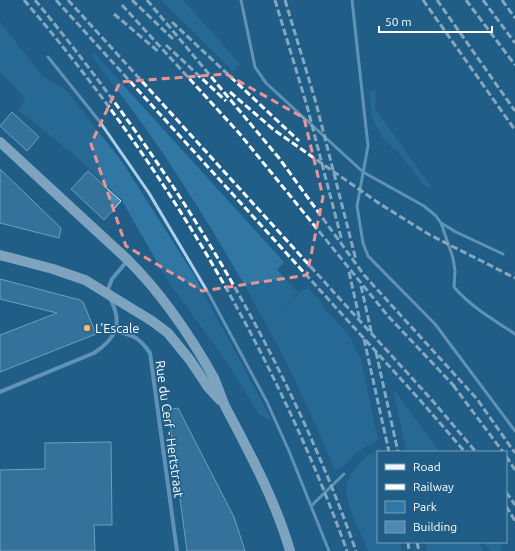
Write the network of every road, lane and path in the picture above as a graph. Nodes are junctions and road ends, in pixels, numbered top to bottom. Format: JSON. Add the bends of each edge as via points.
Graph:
{"nodes":[{"id":1,"x":241,"y":0,"type":"edge"},
{"id":2,"x":352,"y":0,"type":"edge"},
{"id":3,"x":48,"y":57,"type":"dead end"},
{"id":4,"x":0,"y":142,"type":"edge"},
{"id":5,"x":363,"y":172,"type":"junction"},
{"id":6,"x":442,"y":223,"type":"junction"},
{"id":7,"x":503,"y":254,"type":"dead end"},
{"id":8,"x":0,"y":255,"type":"edge"},
{"id":9,"x":128,"y":260,"type":"junction"},
{"id":10,"x":107,"y":292,"type":"junction"},
{"id":11,"x":115,"y":331,"type":"junction"},
{"id":12,"x":515,"y":334,"type":"edge"},
{"id":13,"x":0,"y":392,"type":"edge"},
{"id":14,"x":225,"y":405,"type":"junction"},
{"id":15,"x":515,"y":431,"type":"edge"},
{"id":16,"x":344,"y":474,"type":"dead end"},
{"id":17,"x":311,"y":506,"type":"junction"},
{"id":18,"x":177,"y":551,"type":"edge"},
{"id":19,"x":290,"y":551,"type":"edge"},
{"id":20,"x":329,"y":551,"type":"edge"}],
"edges":[{"from":1,"to":5,"type":"lane","via":[[254,67],[266,83]]},
{"from":2,"to":5,"type":"lane","via":[[368,146]]},
{"from":3,"to":17,"type":"lane","via":[[100,122],[182,246],[268,402]]},
{"from":4,"to":9,"type":"main road"},
{"from":5,"to":6,"type":"lane","via":[[424,206]]},
{"from":5,"to":15,"type":"lane","via":[[357,206],[363,243],[368,256],[435,324]]},
{"from":6,"to":7,"type":"lane"},
{"from":6,"to":12,"type":"lane","via":[[453,258],[454,287],[462,296]]},
{"from":8,"to":10,"type":"main road","via":[[59,271],[85,280]]},
{"from":9,"to":10,"type":"street","via":[[112,279]]},
{"from":9,"to":14,"type":"main road","via":[[176,314],[214,380]]},
{"from":10,"to":11,"type":"street","via":[[116,315]]},
{"from":10,"to":14,"type":"main road","via":[[168,334]]},
{"from":11,"to":13,"type":"street","via":[[107,344],[94,353]]},
{"from":11,"to":18,"type":"street","name":"Rue du Cerf - Hertstraat","via":[[134,336],[142,341],[150,352]]},
{"from":14,"to":19,"type":"main road","via":[[266,485]]},
{"from":16,"to":17,"type":"lane"},
{"from":17,"to":20,"type":"lane"}]}
